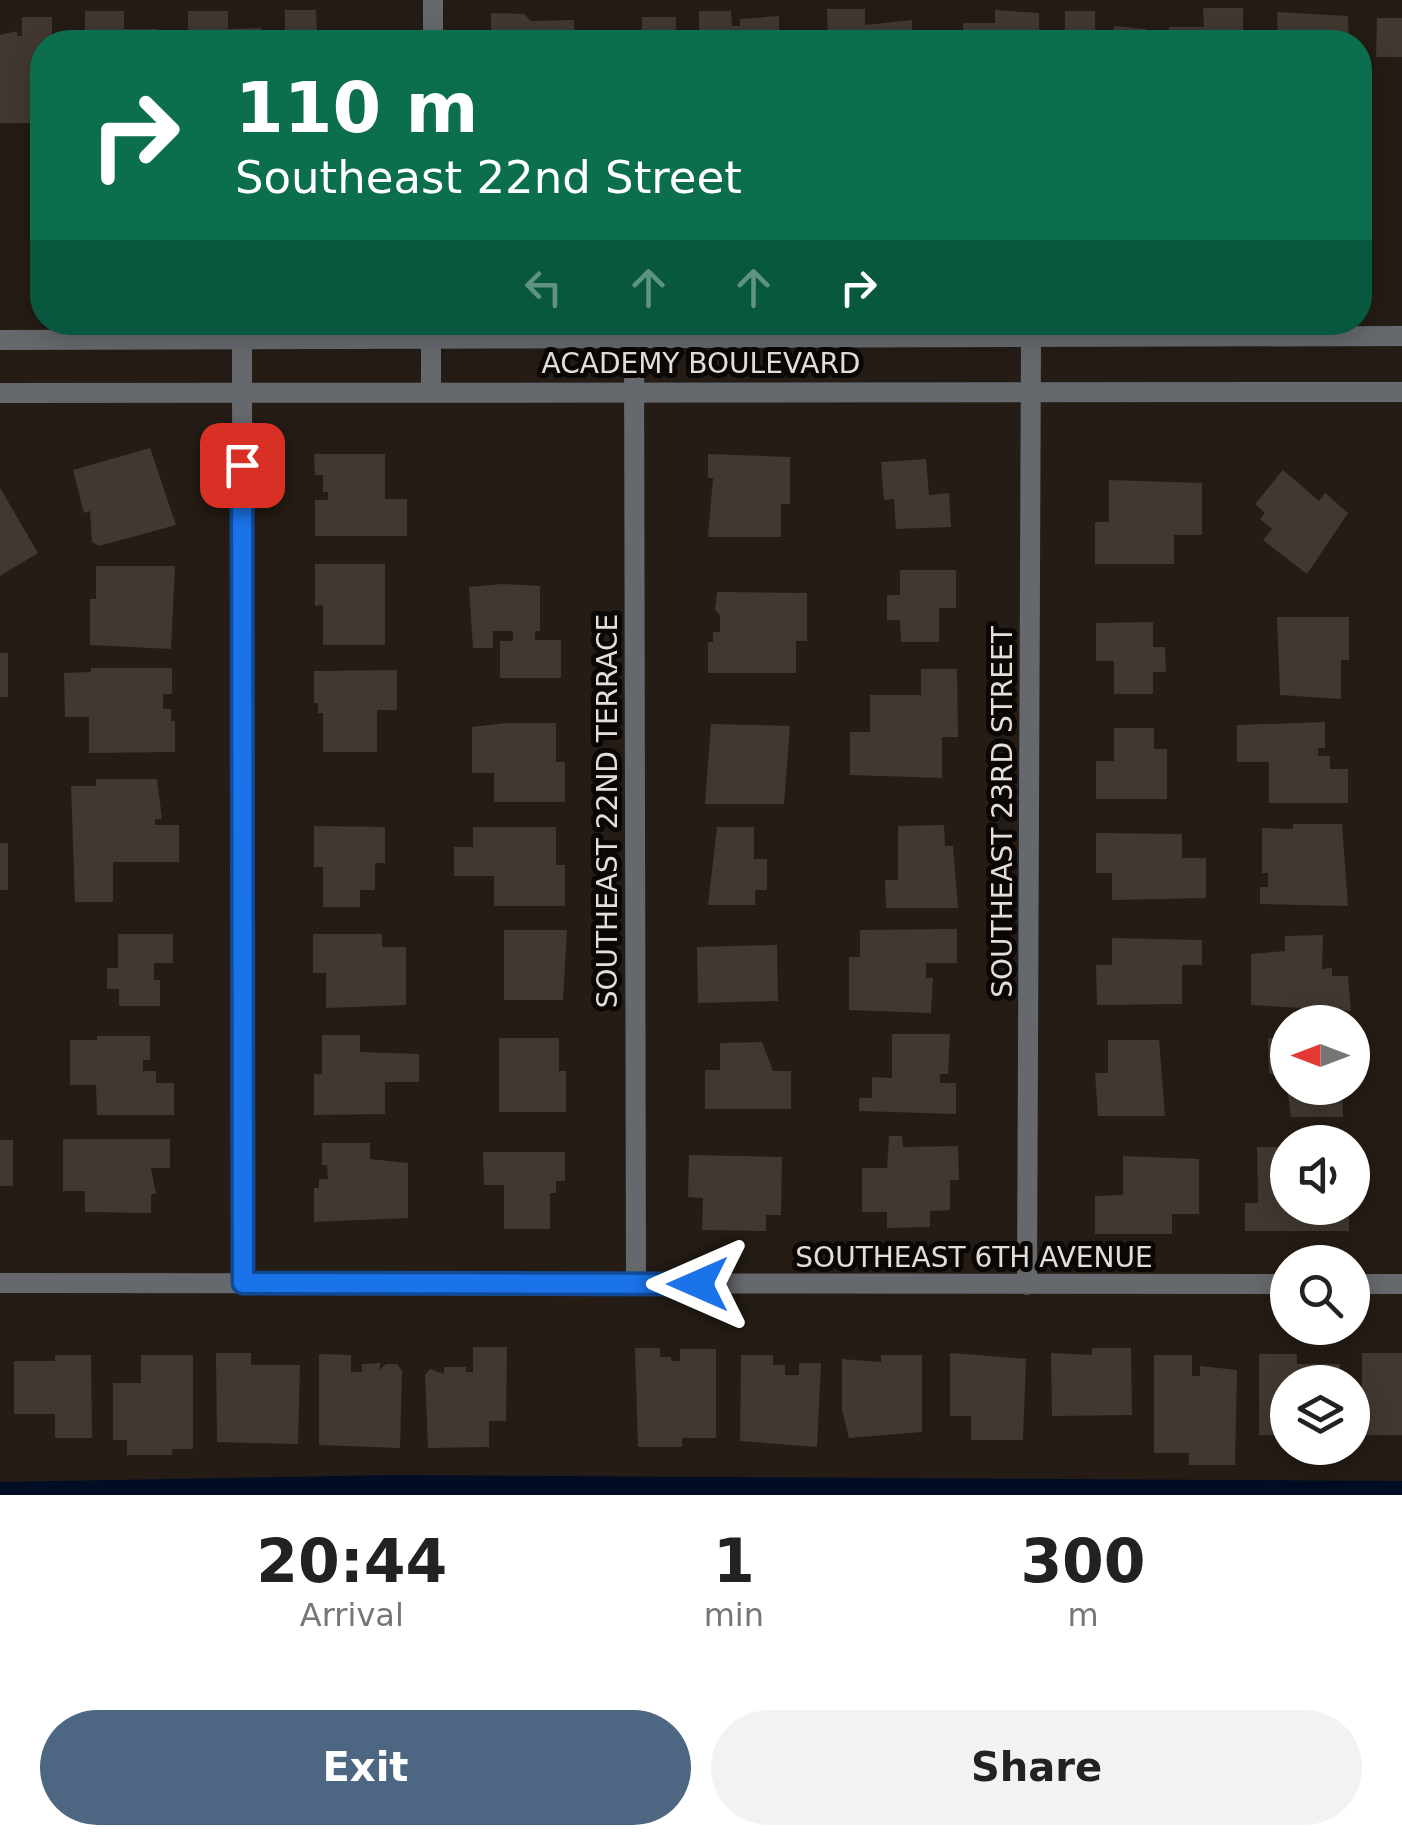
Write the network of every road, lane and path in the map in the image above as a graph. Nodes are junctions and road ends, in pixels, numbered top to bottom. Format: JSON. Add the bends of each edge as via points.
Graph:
{"nodes":[{"id":1,"x":433,"y":0,"type":"edge"},
{"id":2,"x":432,"y":30,"type":"edge"},
{"id":3,"x":348,"y":335,"type":"edge"},
{"id":4,"x":432,"y":335,"type":"edge"},
{"id":5,"x":547,"y":335,"type":"edge"},
{"id":6,"x":1402,"y":336,"type":"edge"},
{"id":7,"x":634,"y":338,"type":"junction"},
{"id":8,"x":1031,"y":339,"type":"junction"},
{"id":9,"x":0,"y":340,"type":"edge"},
{"id":10,"x":242,"y":340,"type":"junction"},
{"id":11,"x":634,"y":390,"type":"junction"},
{"id":12,"x":0,"y":392,"type":"edge"},
{"id":13,"x":242,"y":392,"type":"junction"},
{"id":14,"x":432,"y":392,"type":"junction"},
{"id":15,"x":1031,"y":392,"type":"junction"},
{"id":16,"x":1402,"y":392,"type":"edge"},
{"id":17,"x":0,"y":1283,"type":"edge"},
{"id":18,"x":243,"y":1283,"type":"junction"},
{"id":19,"x":636,"y":1283,"type":"junction"},
{"id":20,"x":1270,"y":1284,"type":"edge"},
{"id":21,"x":1370,"y":1284,"type":"edge"},
{"id":22,"x":1402,"y":1284,"type":"edge"},
{"id":23,"x":1027,"y":1285,"type":"junction"}],
"edges":[{"from":1,"to":2,"type":"street"},
{"from":3,"to":10,"type":"street","name":"ACADEMY BOULEVARD"},
{"from":4,"to":14,"type":"street"},
{"from":5,"to":7,"type":"street","name":"ACADEMY BOULEVARD"},
{"from":6,"to":8,"type":"street","name":"ACADEMY BOULEVARD"},
{"from":7,"to":8,"type":"street","name":"ACADEMY BOULEVARD"},
{"from":7,"to":11,"type":"street","name":"SOUTHEAST 22ND TERRACE"},
{"from":8,"to":15,"type":"street","name":"SOUTHEAST 23RD STREET"},
{"from":9,"to":10,"type":"street","name":"ACADEMY BOULEVARD"},
{"from":10,"to":13,"type":"street"},
{"from":11,"to":14,"type":"street","name":"ACADEMY BOULEVARD"},
{"from":11,"to":15,"type":"street","name":"ACADEMY BOULEVARD"},
{"from":11,"to":19,"type":"street","name":"SOUTHEAST 22ND TERRACE"},
{"from":12,"to":13,"type":"street","name":"ACADEMY BOULEVARD"},
{"from":13,"to":14,"type":"street","name":"ACADEMY BOULEVARD"},
{"from":13,"to":18,"type":"street"},
{"from":15,"to":16,"type":"street","name":"ACADEMY BOULEVARD"},
{"from":15,"to":23,"type":"street","name":"SOUTHEAST 23RD STREET"},
{"from":17,"to":18,"type":"street","name":"SOUTHEAST 6TH AVENUE"},
{"from":18,"to":19,"type":"street","name":"SOUTHEAST 6TH AVENUE"},
{"from":19,"to":23,"type":"street","name":"SOUTHEAST 6TH AVENUE"},
{"from":20,"to":23,"type":"street","name":"SOUTHEAST 6TH AVENUE"},
{"from":21,"to":22,"type":"street"}]}
